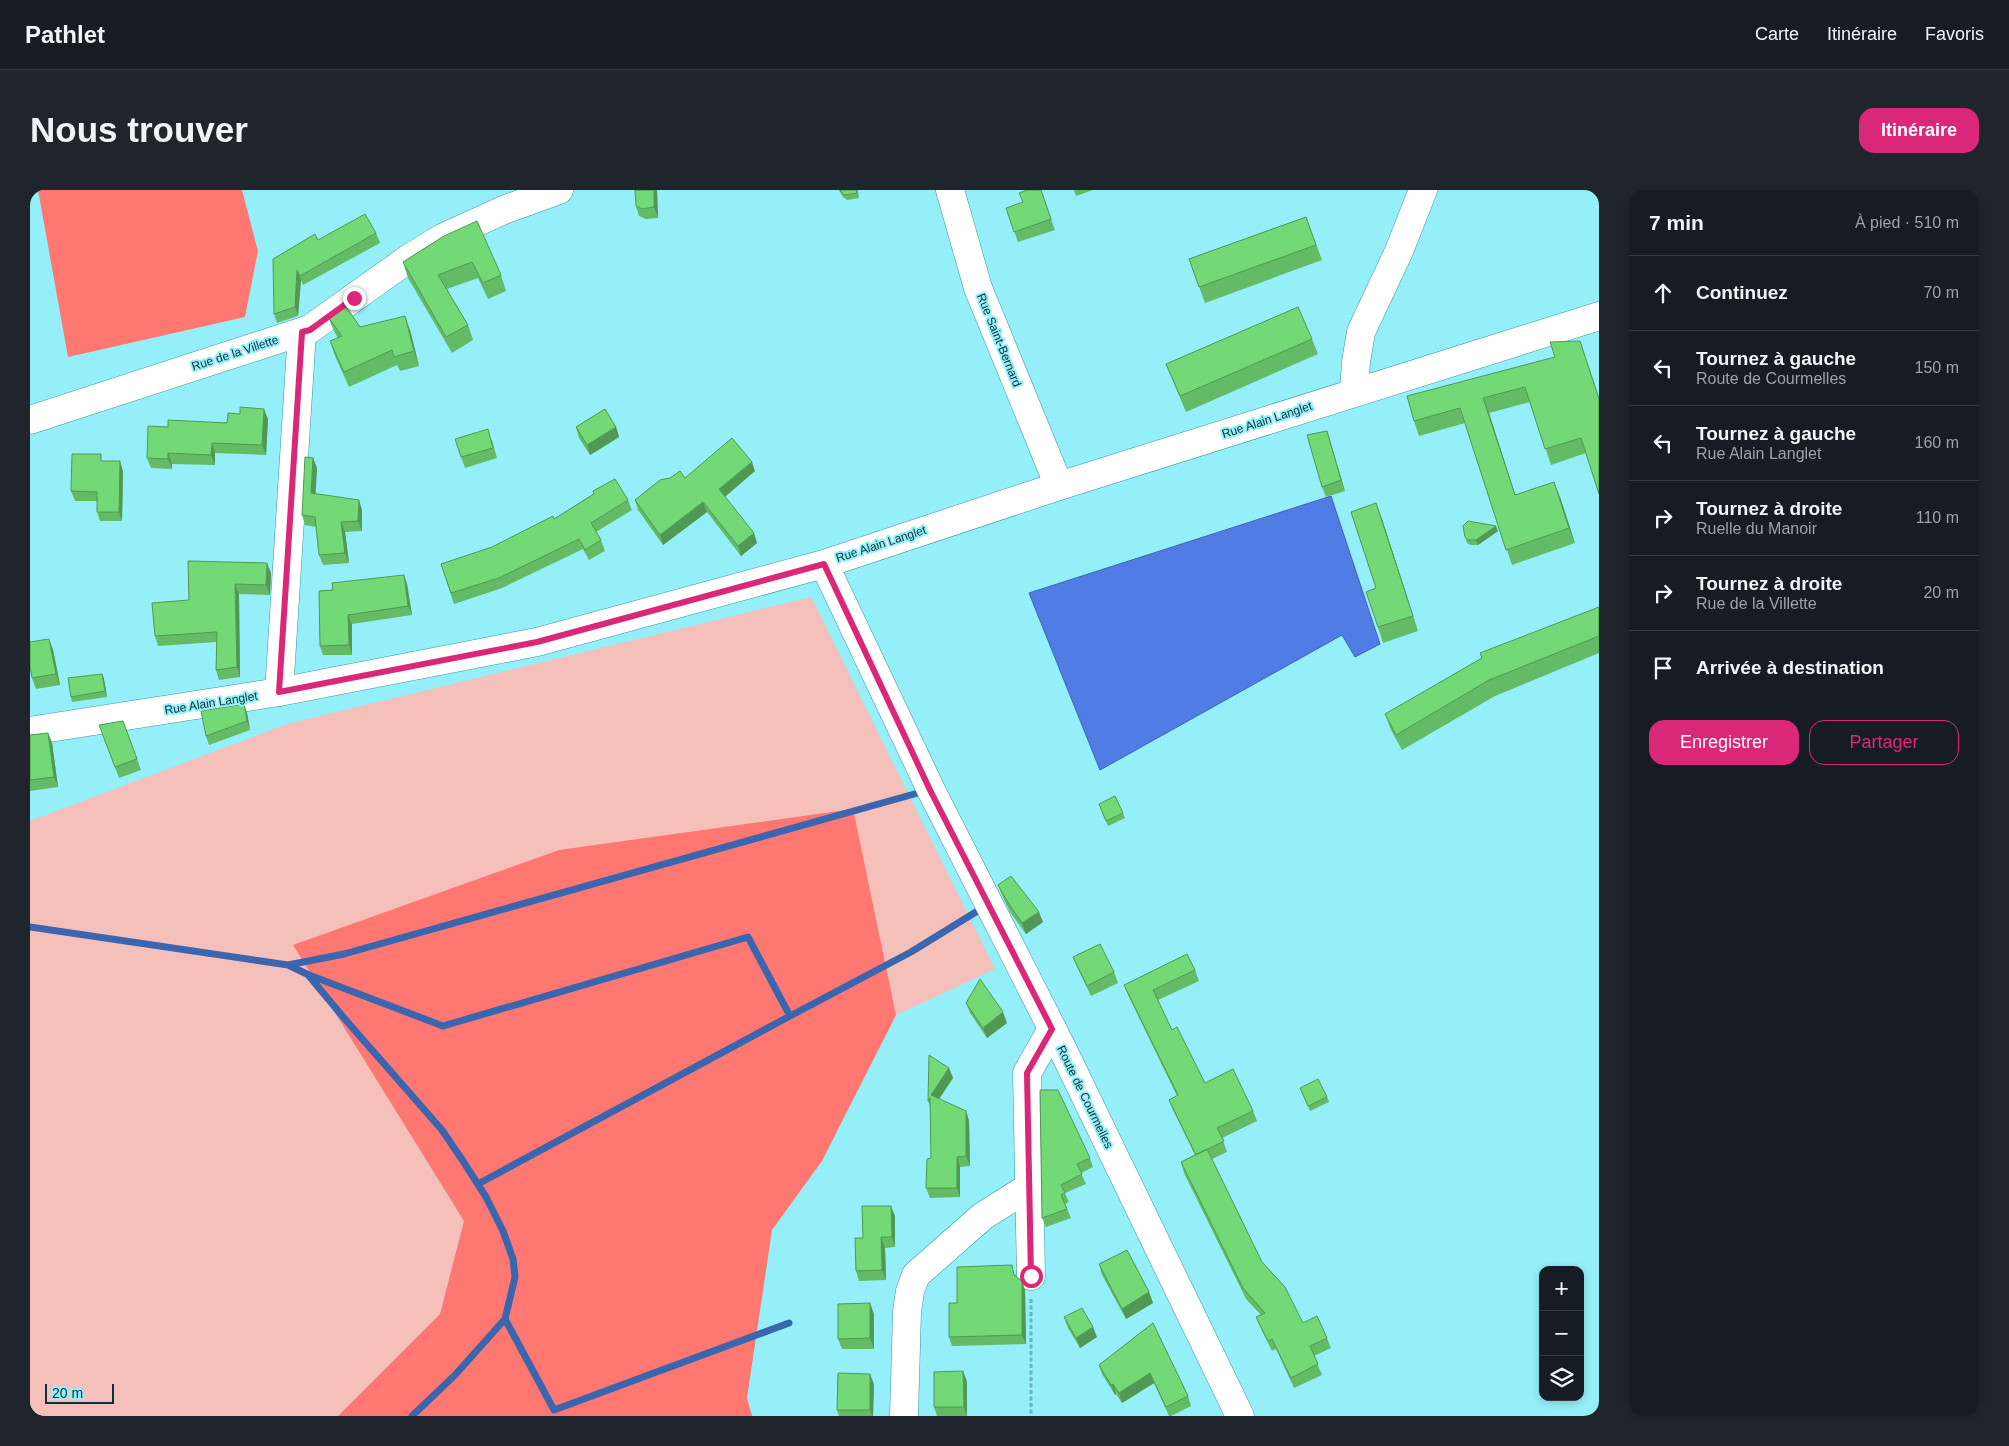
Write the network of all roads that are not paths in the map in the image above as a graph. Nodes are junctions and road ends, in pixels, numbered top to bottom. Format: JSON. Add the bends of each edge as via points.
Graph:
{"nodes":[{"id":1,"x":558,"y":190,"type":"edge"},
{"id":2,"x":950,"y":190,"type":"edge"},
{"id":3,"x":1423,"y":190,"type":"edge"},
{"id":4,"x":1599,"y":316,"type":"edge"},
{"id":5,"x":302,"y":332,"type":"junction"},
{"id":6,"x":1354,"y":392,"type":"junction"},
{"id":7,"x":30,"y":420,"type":"edge"},
{"id":8,"x":1059,"y":486,"type":"junction"},
{"id":9,"x":824,"y":564,"type":"junction"},
{"id":10,"x":279,"y":692,"type":"junction"},
{"id":11,"x":30,"y":731,"type":"edge"},
{"id":12,"x":1052,"y":1029,"type":"junction"},
{"id":13,"x":1029,"y":1187,"type":"junction"},
{"id":14,"x":1031,"y":1276,"type":"road end"},
{"id":15,"x":904,"y":1416,"type":"edge"},
{"id":16,"x":1240,"y":1416,"type":"edge"}],
"edges":[{"from":1,"to":5,"type":"street","name":"Rue de la Villette","via":[[442,238],[310,330]]},
{"from":2,"to":8,"type":"street","name":"Rue Saint-Bernard","via":[[978,288]]},
{"from":3,"to":6,"type":"street","via":[[1361,332]]},
{"from":4,"to":6,"type":"street","name":"Rue Alain Langlet"},
{"from":5,"to":7,"type":"street","name":"Rue de la Villette"},
{"from":5,"to":10,"type":"street"},
{"from":6,"to":8,"type":"street","name":"Rue Alain Langlet"},
{"from":8,"to":9,"type":"street","name":"Rue Alain Langlet"},
{"from":9,"to":10,"type":"street","name":"Rue Alain Langlet","via":[[537,642]]},
{"from":9,"to":12,"type":"street","name":"Route de Courmelles","via":[[930,790]]},
{"from":10,"to":11,"type":"street","name":"Rue Alain Langlet"},
{"from":12,"to":13,"type":"street","via":[[1027,1073]]},
{"from":12,"to":16,"type":"street","name":"Route de Courmelles"},
{"from":13,"to":14,"type":"street"},
{"from":13,"to":15,"type":"street","via":[[983,1216],[916,1275],[907,1312]]}]}
